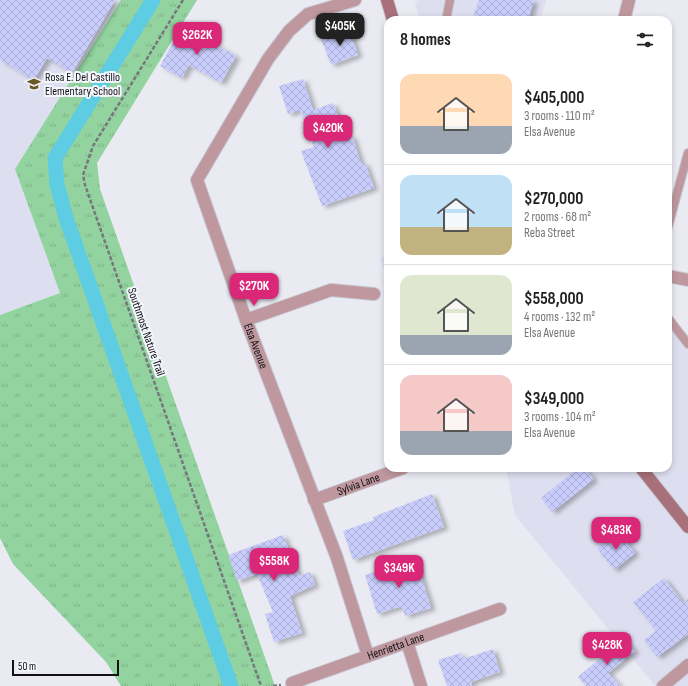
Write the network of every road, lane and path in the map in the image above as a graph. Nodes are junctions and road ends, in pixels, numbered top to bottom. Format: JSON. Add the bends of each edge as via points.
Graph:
{"nodes":[{"id":1,"x":183,"y":0,"type":"edge"},
{"id":2,"x":355,"y":0,"type":"edge"},
{"id":3,"x":387,"y":0,"type":"edge"},
{"id":4,"x":450,"y":0,"type":"edge"},
{"id":5,"x":629,"y":0,"type":"edge"},
{"id":6,"x":392,"y":16,"type":"edge"},
{"id":7,"x":447,"y":16,"type":"edge"},
{"id":8,"x":625,"y":16,"type":"edge"},
{"id":9,"x":688,"y":153,"type":"edge"},
{"id":10,"x":672,"y":211,"type":"edge"},
{"id":11,"x":672,"y":277,"type":"edge"},
{"id":12,"x":688,"y":280,"type":"edge"},
{"id":13,"x":374,"y":294,"type":"dead end"},
{"id":14,"x":246,"y":320,"type":"junction"},
{"id":15,"x":672,"y":323,"type":"edge"},
{"id":16,"x":688,"y":344,"type":"edge"},
{"id":17,"x":392,"y":472,"type":"edge"},
{"id":18,"x":644,"y":472,"type":"edge"},
{"id":19,"x":314,"y":500,"type":"junction"},
{"id":20,"x":688,"y":527,"type":"edge"},
{"id":21,"x":500,"y":609,"type":"dead end"},
{"id":22,"x":407,"y":642,"type":"junction"},
{"id":23,"x":368,"y":656,"type":"junction"},
{"id":24,"x":688,"y":665,"type":"edge"},
{"id":25,"x":292,"y":683,"type":"dead end"},
{"id":26,"x":261,"y":686,"type":"edge"},
{"id":27,"x":421,"y":686,"type":"edge"},
{"id":28,"x":663,"y":686,"type":"edge"}],
"edges":[{"from":1,"to":26,"type":"path","name":"Southmost Nature Trail","via":[[93,146],[83,175]]},
{"from":2,"to":14,"type":"street","name":"Elsa Avenue","via":[[308,14],[289,31],[268,59],[197,180]]},
{"from":3,"to":6,"type":"main road"},
{"from":4,"to":7,"type":"lane"},
{"from":5,"to":8,"type":"street"},
{"from":9,"to":10,"type":"lane"},
{"from":11,"to":12,"type":"street"},
{"from":13,"to":14,"type":"street","via":[[331,290]]},
{"from":14,"to":19,"type":"street","name":"Elsa Avenue"},
{"from":15,"to":16,"type":"lane"},
{"from":17,"to":19,"type":"street","name":"Sylvia Lane"},
{"from":18,"to":20,"type":"main road"},
{"from":19,"to":23,"type":"street","name":"Elsa Avenue","via":[[337,558]]},
{"from":21,"to":22,"type":"street","name":"Henrietta Lane"},
{"from":22,"to":23,"type":"street","name":"Henrietta Lane"},
{"from":22,"to":27,"type":"street"},
{"from":23,"to":25,"type":"street","name":"Henrietta Lane"},
{"from":24,"to":28,"type":"street"}]}
